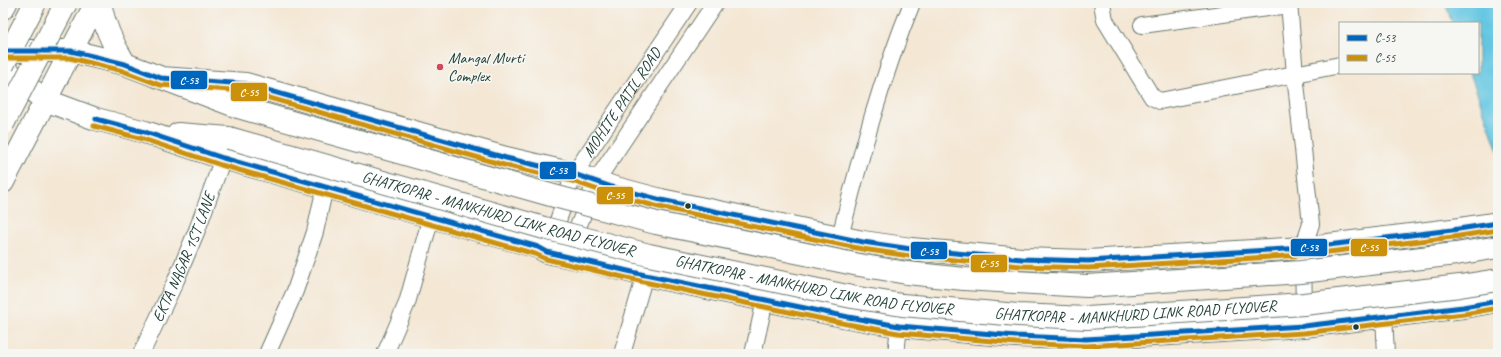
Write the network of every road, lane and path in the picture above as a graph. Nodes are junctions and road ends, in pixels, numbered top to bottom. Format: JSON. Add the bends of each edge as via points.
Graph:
{"nodes":[{"id":1,"x":6,"y":3,"type":"edge"},
{"id":2,"x":35,"y":3,"type":"edge"},
{"id":3,"x":66,"y":3,"type":"edge"},
{"id":4,"x":96,"y":3,"type":"edge"},
{"id":5,"x":100,"y":3,"type":"edge"},
{"id":6,"x":689,"y":3,"type":"edge"},
{"id":7,"x":715,"y":3,"type":"edge"},
{"id":8,"x":912,"y":3,"type":"edge"},
{"id":9,"x":1102,"y":3,"type":"edge"},
{"id":10,"x":1289,"y":4,"type":"edge"},
{"id":11,"x":3,"y":8,"type":"edge"},
{"id":12,"x":1142,"y":25,"type":"dead end"},
{"id":13,"x":71,"y":50,"type":"junction"},
{"id":14,"x":3,"y":51,"type":"edge"},
{"id":15,"x":125,"y":64,"type":"junction"},
{"id":16,"x":3,"y":65,"type":"edge"},
{"id":17,"x":1339,"y":65,"type":"edge"},
{"id":18,"x":3,"y":68,"type":"edge"},
{"id":19,"x":1295,"y":74,"type":"junction"},
{"id":20,"x":162,"y":78,"type":"junction"},
{"id":21,"x":45,"y":100,"type":"junction"},
{"id":22,"x":3,"y":124,"type":"edge"},
{"id":23,"x":226,"y":148,"type":"junction"},
{"id":24,"x":574,"y":174,"type":"junction"},
{"id":25,"x":596,"y":181,"type":"junction"},
{"id":26,"x":3,"y":182,"type":"edge"},
{"id":27,"x":325,"y":187,"type":"junction"},
{"id":28,"x":431,"y":217,"type":"junction"},
{"id":29,"x":1498,"y":223,"type":"edge"},
{"id":30,"x":840,"y":237,"type":"junction"},
{"id":31,"x":1498,"y":247,"type":"edge"},
{"id":32,"x":1304,"y":248,"type":"junction"},
{"id":33,"x":557,"y":254,"type":"junction"},
{"id":34,"x":645,"y":275,"type":"junction"},
{"id":35,"x":1498,"y":280,"type":"edge"},
{"id":36,"x":765,"y":300,"type":"junction"},
{"id":37,"x":1498,"y":301,"type":"edge"},
{"id":38,"x":1384,"y":316,"type":"junction"},
{"id":39,"x":899,"y":326,"type":"junction"},
{"id":40,"x":1304,"y":326,"type":"junction"},
{"id":41,"x":1117,"y":346,"type":"edge"},
{"id":42,"x":141,"y":354,"type":"edge"},
{"id":43,"x":267,"y":354,"type":"edge"},
{"id":44,"x":385,"y":354,"type":"edge"},
{"id":45,"x":622,"y":354,"type":"edge"},
{"id":46,"x":753,"y":354,"type":"edge"},
{"id":47,"x":896,"y":354,"type":"edge"},
{"id":48,"x":1386,"y":354,"type":"edge"}],
"edges":[{"from":1,"to":11,"type":"highway"},
{"from":2,"to":16,"type":"highway","bridge":true},
{"from":3,"to":22,"type":"highway","bridge":true},
{"from":4,"to":13,"type":"highway"},
{"from":5,"to":15,"type":"highway","via":[[105,25]]},
{"from":6,"to":24,"type":"street","name":"MOHITE PATIL ROAD"},
{"from":7,"to":25,"type":"street"},
{"from":8,"to":30,"type":"street","via":[[879,95]]},
{"from":9,"to":19,"type":"street","via":[[1105,20],[1152,97],[1160,101]]},
{"from":10,"to":12,"type":"street"},
{"from":10,"to":19,"type":"street"},
{"from":13,"to":14,"type":"highway","name":"GHATKOPAR - MANKHURD LINK ROAD FLYOVER"},
{"from":13,"to":15,"type":"highway","name":"GHATKOPAR - MANKHURD LINK ROAD FLYOVER"},
{"from":13,"to":21,"type":"highway"},
{"from":15,"to":20,"type":"highway","name":"GHATKOPAR - MANKHURD LINK ROAD FLYOVER"},
{"from":17,"to":19,"type":"street"},
{"from":18,"to":21,"type":"highway","name":"GHATKOPAR - MANKHURD LINK ROAD FLYOVER"},
{"from":19,"to":32,"type":"street","via":[[1311,224]]},
{"from":20,"to":24,"type":"highway","via":[[246,84],[506,158]]},
{"from":20,"to":31,"type":"highway","name":"GHATKOPAR - MANKHURD LINK ROAD FLYOVER","bridge":true,"via":[[238,107],[656,223],[908,273],[1087,286],[1301,272]]},
{"from":21,"to":23,"type":"highway","name":"GHATKOPAR - MANKHURD LINK ROAD FLYOVER","via":[[96,119],[145,132]]},
{"from":21,"to":26,"type":"highway"},
{"from":23,"to":27,"type":"highway"},
{"from":23,"to":35,"type":"highway","name":"GHATKOPAR - MANKHURD LINK ROAD FLYOVER","bridge":true,"via":[[649,255],[902,305],[1087,318],[1304,304]]},
{"from":23,"to":42,"type":"street","name":"EKTA NAGAR 1ST LANE","via":[[198,230]]},
{"from":24,"to":25,"type":"highway"},
{"from":24,"to":33,"type":"street","name":"MOHITE PATIL ROAD"},
{"from":25,"to":30,"type":"highway","via":[[661,200]]},
{"from":25,"to":33,"type":"street"},
{"from":27,"to":28,"type":"highway"},
{"from":27,"to":43,"type":"street","via":[[315,232],[295,291]]},
{"from":28,"to":33,"type":"highway"},
{"from":28,"to":44,"type":"street","via":[[407,303]]},
{"from":29,"to":32,"type":"highway"},
{"from":30,"to":32,"type":"highway","via":[[911,249],[1022,259],[1088,261]]},
{"from":32,"to":40,"type":"street"},
{"from":33,"to":34,"type":"highway"},
{"from":34,"to":36,"type":"highway"},
{"from":34,"to":45,"type":"street"},
{"from":36,"to":39,"type":"highway"},
{"from":36,"to":46,"type":"street"},
{"from":37,"to":38,"type":"highway"},
{"from":38,"to":40,"type":"highway"},
{"from":38,"to":48,"type":"street"},
{"from":39,"to":41,"type":"highway","via":[[1086,339]]},
{"from":39,"to":47,"type":"street"},
{"from":40,"to":41,"type":"highway"}]}
